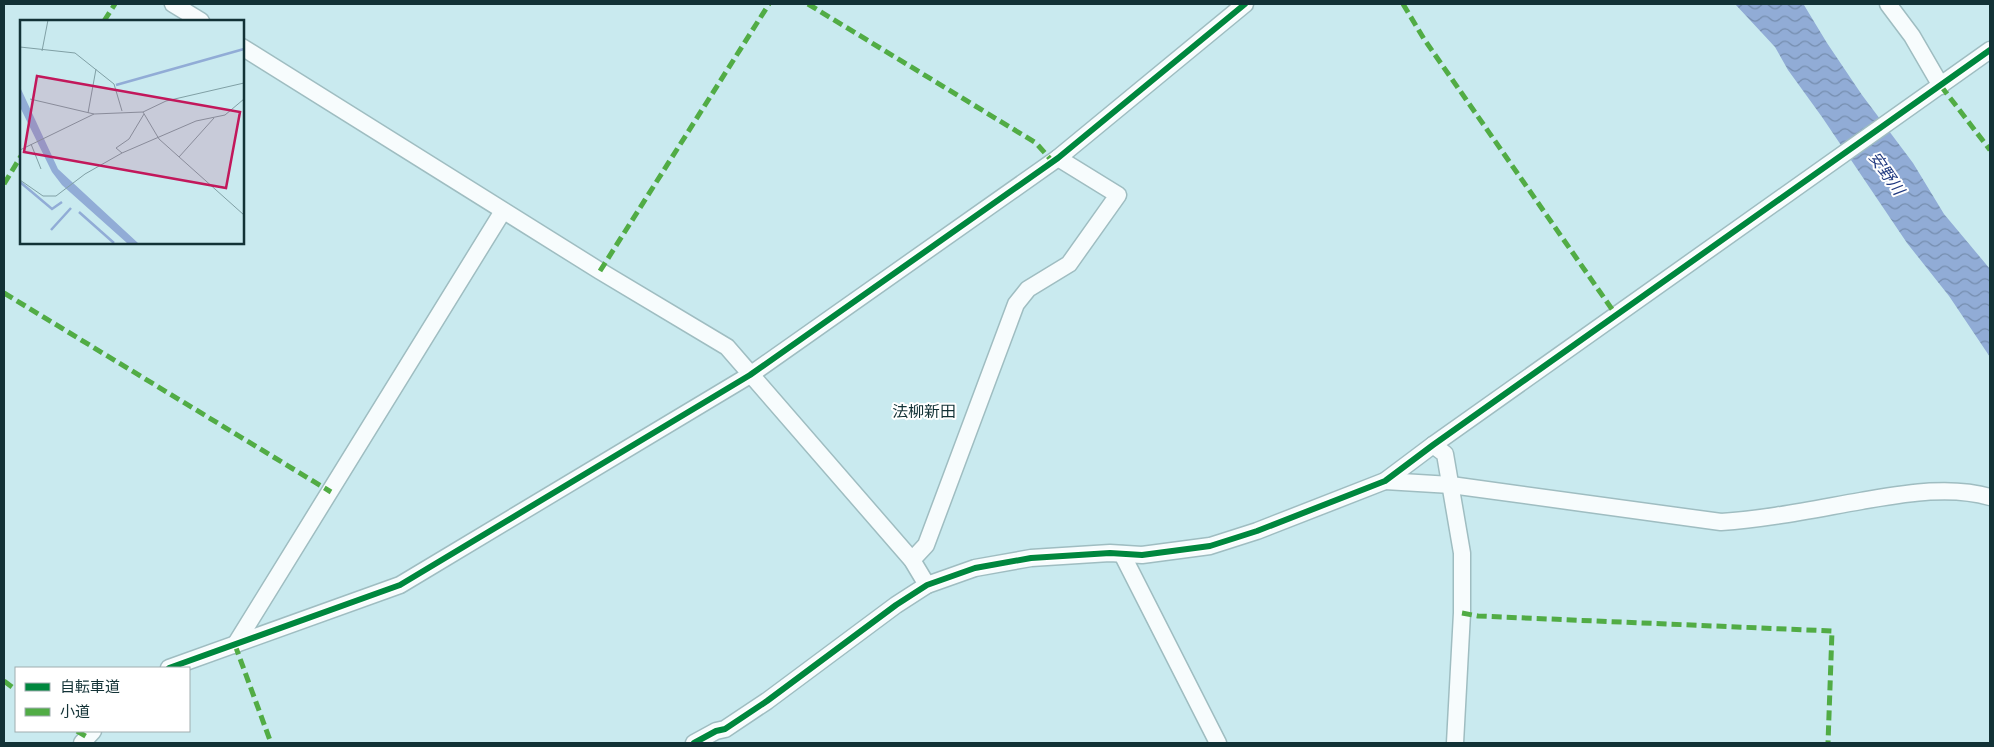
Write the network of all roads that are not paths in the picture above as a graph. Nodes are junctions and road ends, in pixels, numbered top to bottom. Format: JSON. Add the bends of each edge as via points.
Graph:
{"nodes":[{"id":1,"x":173,"y":4,"type":"edge"},
{"id":2,"x":1245,"y":4,"type":"edge"},
{"id":3,"x":1888,"y":4,"type":"edge"},
{"id":4,"x":199,"y":20,"type":"edge"},
{"id":5,"x":244,"y":48,"type":"edge"},
{"id":6,"x":1990,"y":50,"type":"edge"},
{"id":7,"x":1940,"y":86,"type":"junction"},
{"id":8,"x":1058,"y":158,"type":"junction"},
{"id":9,"x":502,"y":210,"type":"junction"},
{"id":10,"x":750,"y":375,"type":"junction"},
{"id":11,"x":1432,"y":445,"type":"junction"},
{"id":12,"x":1385,"y":481,"type":"junction"},
{"id":13,"x":1451,"y":485,"type":"junction"},
{"id":14,"x":1990,"y":497,"type":"edge"},
{"id":15,"x":1122,"y":554,"type":"junction"},
{"id":16,"x":912,"y":560,"type":"junction"},
{"id":17,"x":927,"y":586,"type":"junction"},
{"id":18,"x":235,"y":646,"type":"junction"},
{"id":19,"x":172,"y":667,"type":"edge"},
{"id":20,"x":92,"y":732,"type":"edge"},
{"id":21,"x":82,"y":743,"type":"edge"},
{"id":22,"x":694,"y":743,"type":"edge"},
{"id":23,"x":1218,"y":743,"type":"edge"},
{"id":24,"x":1455,"y":743,"type":"edge"}],
"edges":[{"from":1,"to":4,"type":"street"},
{"from":2,"to":8,"type":"street"},
{"from":3,"to":7,"type":"street","via":[[1912,36]]},
{"from":5,"to":9,"type":"street"},
{"from":6,"to":7,"type":"street"},
{"from":7,"to":11,"type":"street"},
{"from":8,"to":10,"type":"street"},
{"from":8,"to":16,"type":"street","via":[[1118,194],[1069,264],[1028,289],[1016,304],[926,545]]},
{"from":9,"to":10,"type":"street","via":[[727,346]]},
{"from":9,"to":18,"type":"street"},
{"from":10,"to":16,"type":"street"},
{"from":10,"to":18,"type":"street","via":[[400,586]]},
{"from":11,"to":12,"type":"street"},
{"from":11,"to":13,"type":"street","via":[[1445,454]]},
{"from":12,"to":13,"type":"street"},
{"from":12,"to":15,"type":"street","via":[[1210,546],[1142,555]]},
{"from":13,"to":14,"type":"street","via":[[1721,522],[1929,492],[1956,491]]},
{"from":13,"to":24,"type":"street","via":[[1462,553]]},
{"from":15,"to":17,"type":"street","via":[[1031,558],[975,568]]},
{"from":15,"to":23,"type":"street"},
{"from":16,"to":17,"type":"street"},
{"from":17,"to":22,"type":"street","via":[[896,605],[767,701],[725,729]]},
{"from":18,"to":19,"type":"street"},
{"from":20,"to":21,"type":"street"}]}
